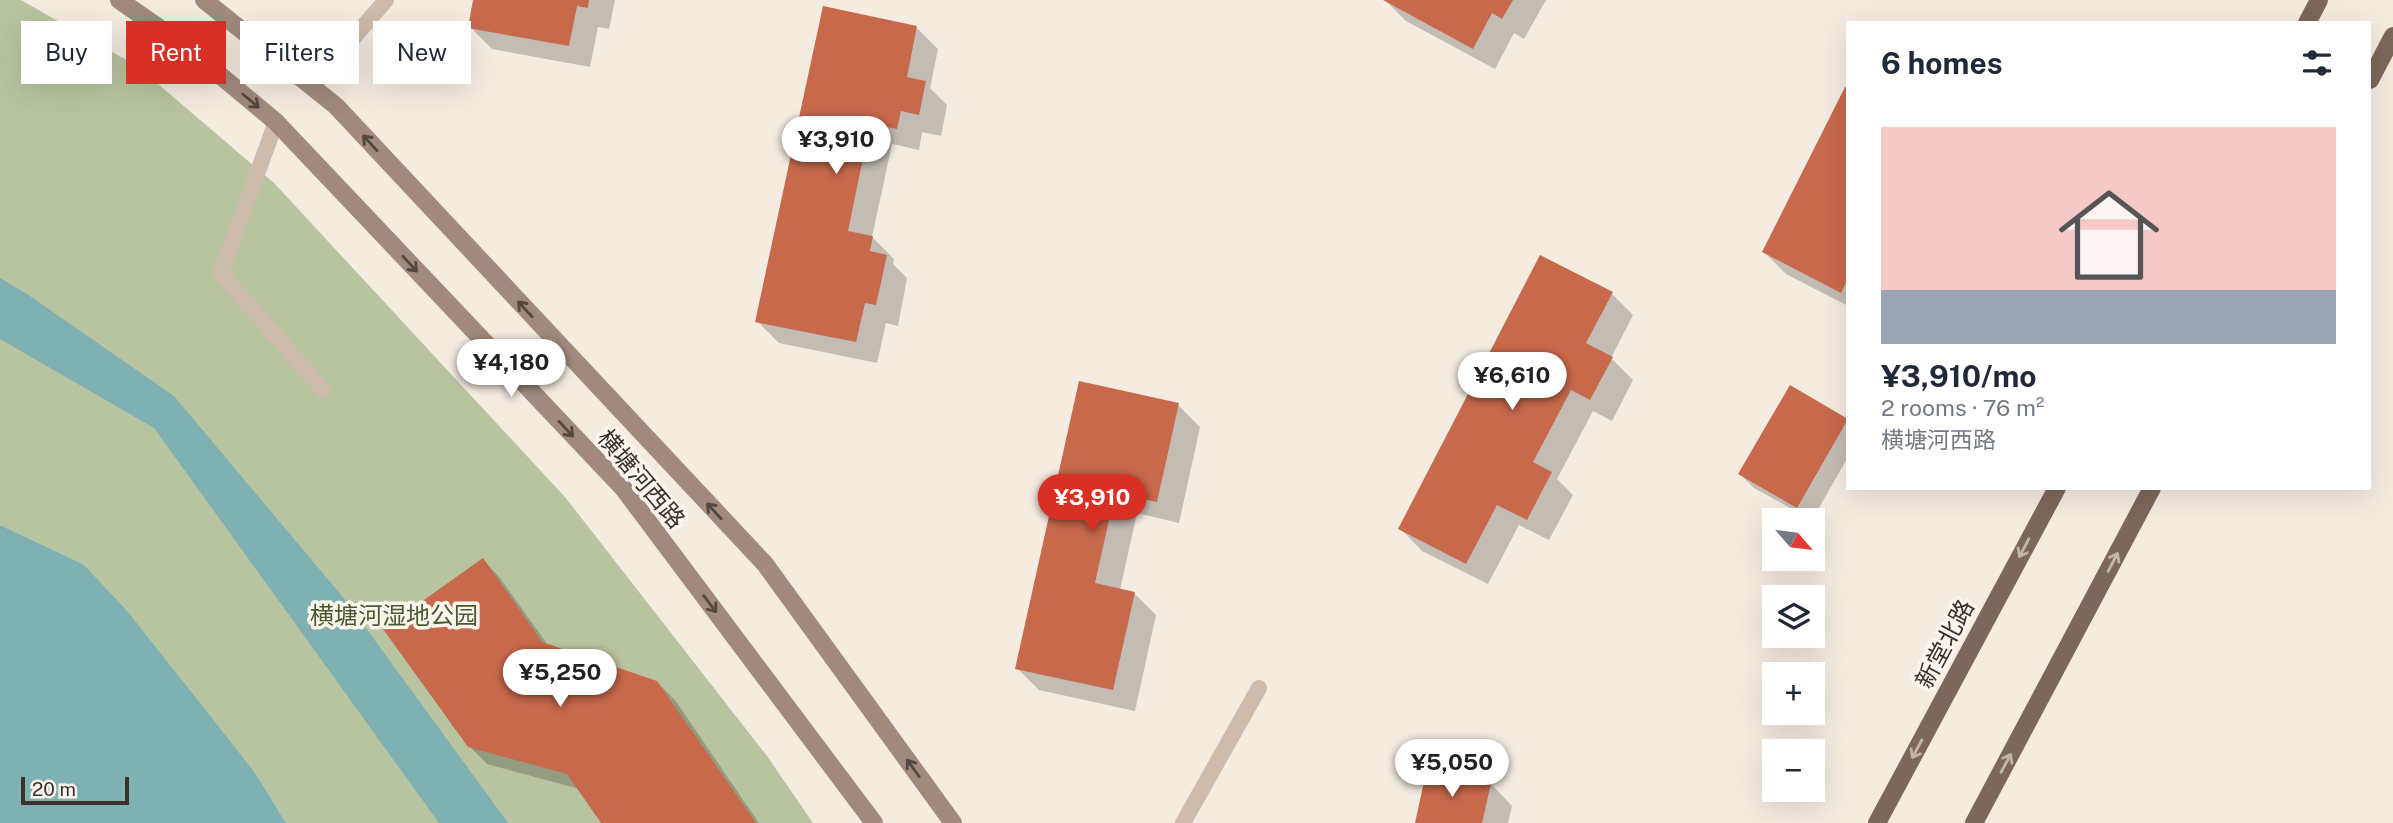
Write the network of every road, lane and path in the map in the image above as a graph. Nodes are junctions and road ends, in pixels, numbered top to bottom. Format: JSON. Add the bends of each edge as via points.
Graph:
{"nodes":[{"id":1,"x":119,"y":0,"type":"edge"},
{"id":2,"x":204,"y":0,"type":"edge"},
{"id":3,"x":386,"y":0,"type":"edge"},
{"id":4,"x":2319,"y":0,"type":"edge"},
{"id":5,"x":2308,"y":21,"type":"edge"},
{"id":6,"x":2393,"y":36,"type":"edge"},
{"id":7,"x":2371,"y":78,"type":"edge"},
{"id":8,"x":312,"y":87,"type":"junction"},
{"id":9,"x":276,"y":122,"type":"junction"},
{"id":10,"x":323,"y":390,"type":"dead end"},
{"id":11,"x":2056,"y":490,"type":"edge"},
{"id":12,"x":2151,"y":490,"type":"edge"},
{"id":13,"x":1259,"y":688,"type":"dead end"},
{"id":14,"x":874,"y":823,"type":"edge"},
{"id":15,"x":953,"y":823,"type":"edge"},
{"id":16,"x":1183,"y":823,"type":"edge"},
{"id":17,"x":1877,"y":823,"type":"edge"},
{"id":18,"x":1974,"y":823,"type":"edge"}],
"edges":[{"from":1,"to":9,"type":"street","name":"横塘河西路","one_way":true,"via":[[184,45]]},
{"from":2,"to":8,"type":"street","name":"横塘河西路"},
{"from":3,"to":8,"type":"lane"},
{"from":4,"to":5,"type":"main road"},
{"from":6,"to":7,"type":"main road"},
{"from":15,"to":8,"type":"street","name":"横塘河西路","one_way":true,"via":[[765,564],[336,106]]},
{"from":9,"to":10,"type":"lane","via":[[221,274]]},
{"from":9,"to":14,"type":"street","name":"横塘河西路","one_way":true,"via":[[623,488]]},
{"from":11,"to":17,"type":"main road","name":"新堂北路","one_way":true},
{"from":18,"to":12,"type":"main road","one_way":true},
{"from":13,"to":16,"type":"lane"}]}
